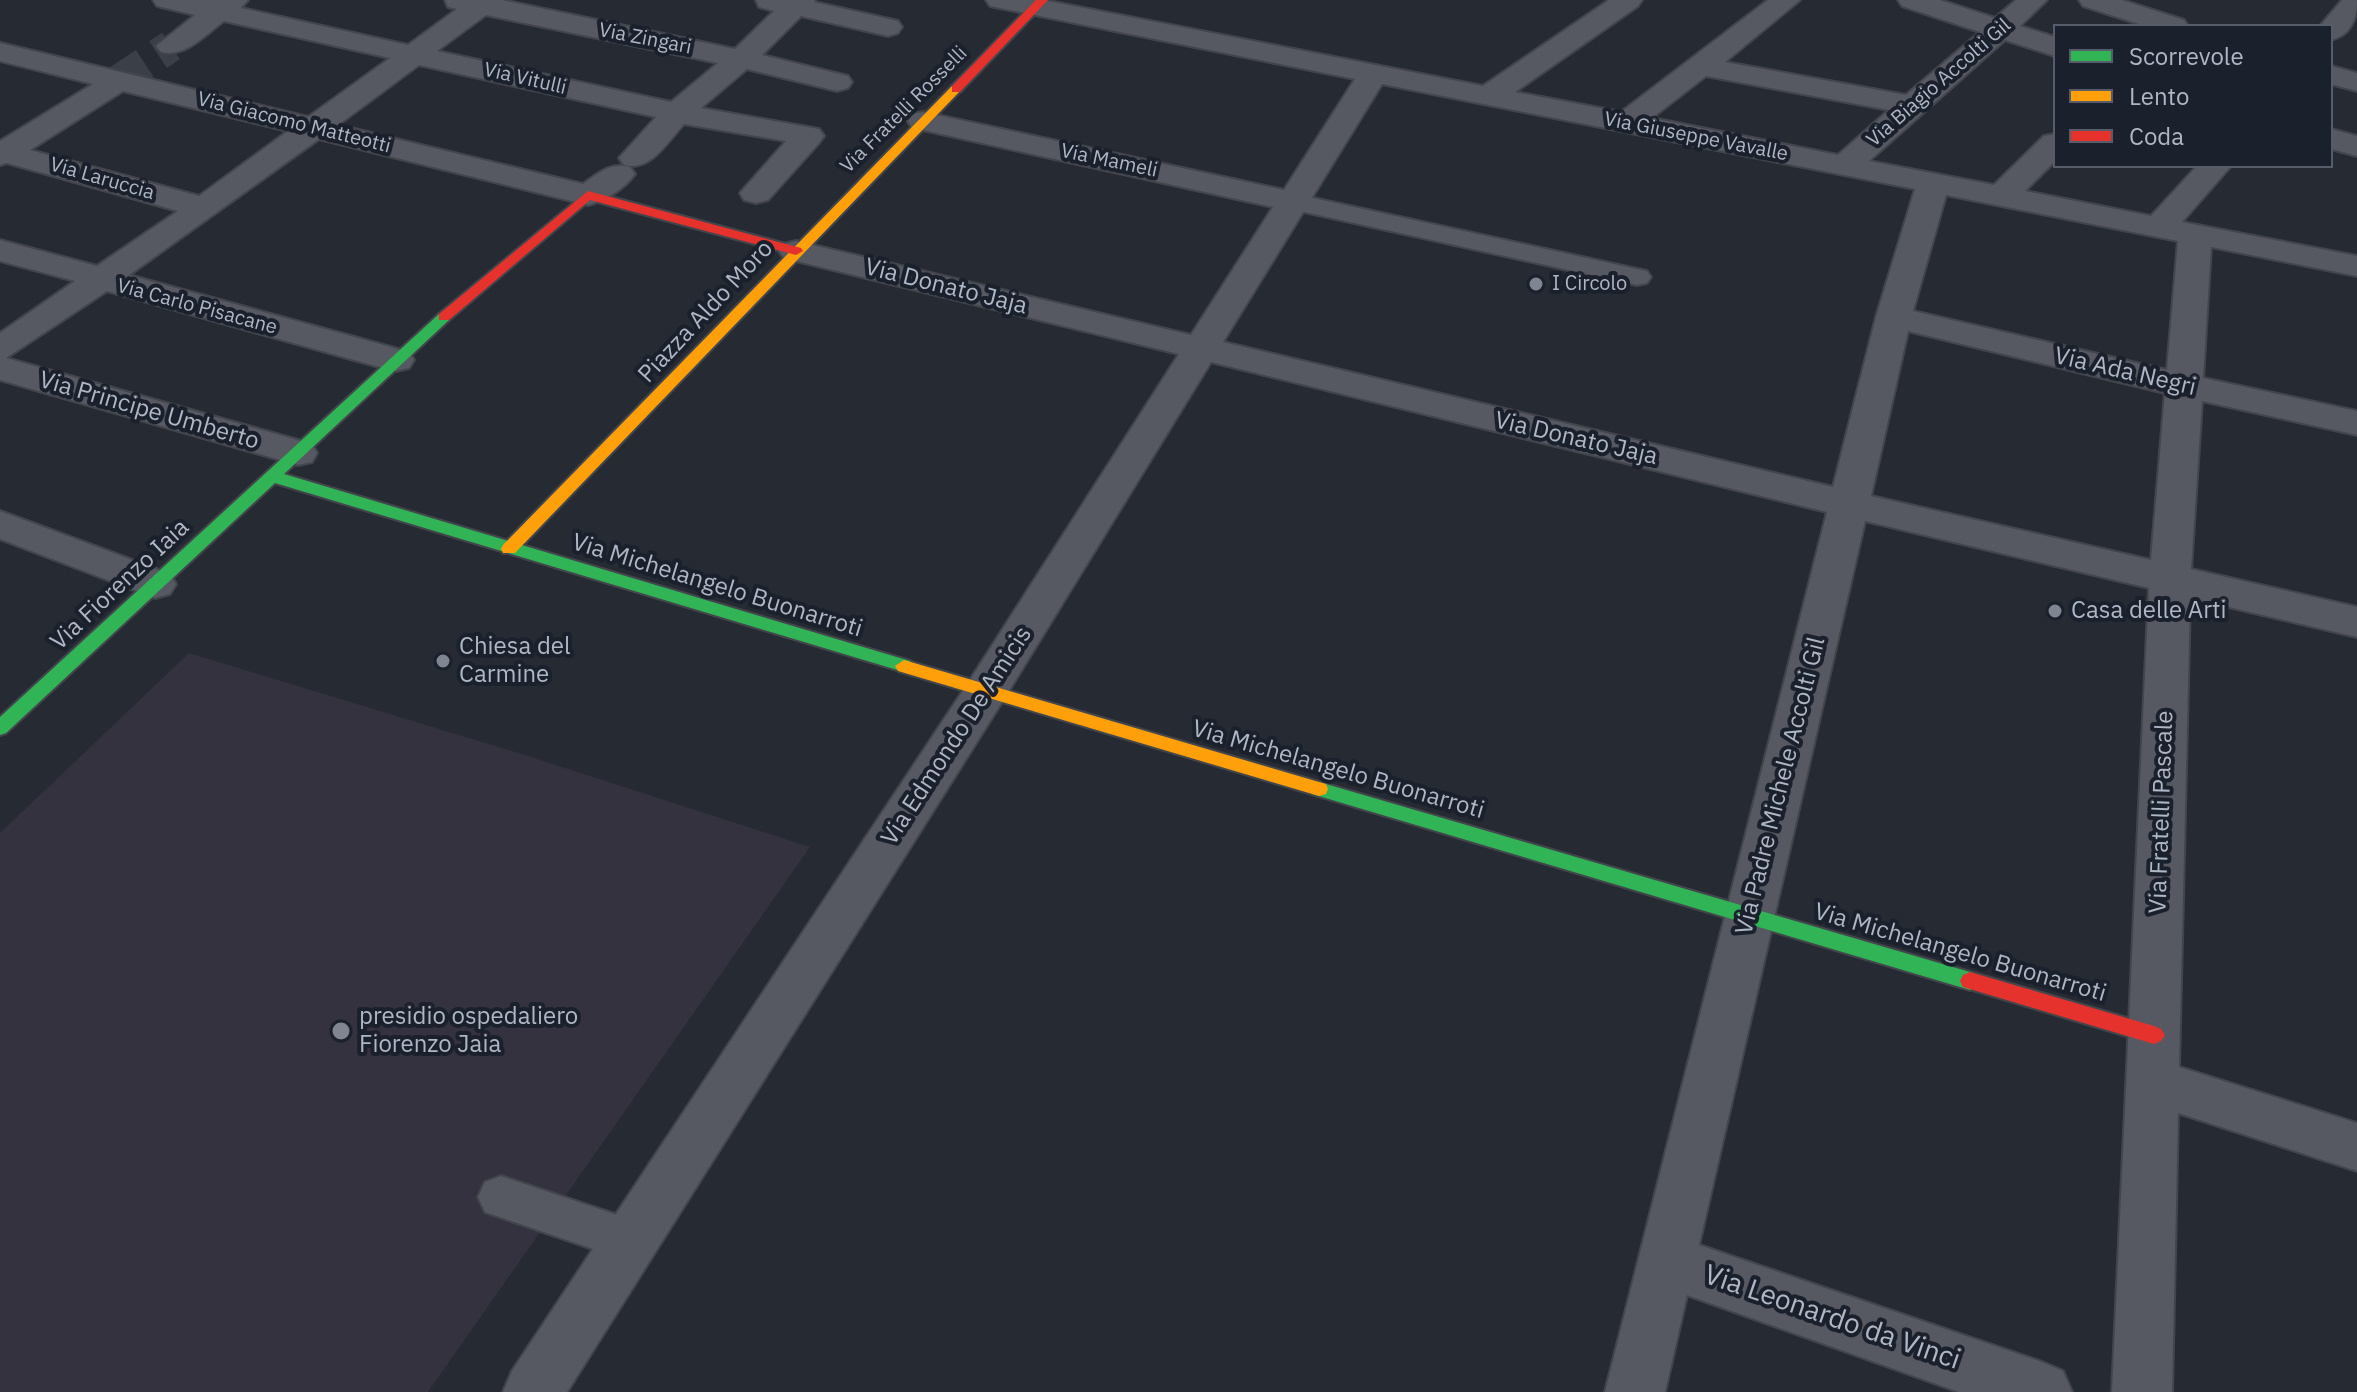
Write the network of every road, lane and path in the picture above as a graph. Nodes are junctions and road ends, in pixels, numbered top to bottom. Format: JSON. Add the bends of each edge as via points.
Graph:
{"nodes":[{"id":1,"x":167,"y":0,"type":"tunnel mouth"},
{"id":2,"x":763,"y":0,"type":"edge"},
{"id":3,"x":1000,"y":0,"type":"edge"},
{"id":4,"x":1628,"y":0,"type":"edge"},
{"id":5,"x":1786,"y":0,"type":"edge"},
{"id":6,"x":1912,"y":0,"type":"edge"},
{"id":7,"x":2033,"y":0,"type":"edge"},
{"id":8,"x":2093,"y":0,"type":"edge"},
{"id":9,"x":2357,"y":0,"type":"edge"},
{"id":10,"x":473,"y":2,"type":"edge"},
{"id":11,"x":798,"y":3,"type":"edge"},
{"id":12,"x":1039,"y":4,"type":"edge"},
{"id":13,"x":227,"y":6,"type":"edge"},
{"id":14,"x":2174,"y":21,"type":"edge"},
{"id":15,"x":888,"y":27,"type":"dead end"},
{"id":16,"x":2001,"y":29,"type":"junction"},
{"id":17,"x":2333,"y":29,"type":"edge"},
{"id":18,"x":171,"y":46,"type":"tunnel mouth"},
{"id":19,"x":2053,"y":46,"type":"edge"},
{"id":20,"x":0,"y":52,"type":"edge"},
{"id":21,"x":415,"y":55,"type":"junction"},
{"id":22,"x":741,"y":59,"type":"junction"},
{"id":23,"x":1700,"y":66,"type":"junction"},
{"id":24,"x":1373,"y":74,"type":"junction"},
{"id":25,"x":2333,"y":76,"type":"edge"},
{"id":26,"x":118,"y":81,"type":"junction"},
{"id":27,"x":837,"y":82,"type":"dead end"},
{"id":28,"x":2357,"y":82,"type":"edge"},
{"id":29,"x":1487,"y":97,"type":"junction"},
{"id":30,"x":1915,"y":106,"type":"junction"},
{"id":31,"x":677,"y":113,"type":"junction"},
{"id":32,"x":923,"y":121,"type":"junction"},
{"id":33,"x":1625,"y":124,"type":"junction"},
{"id":34,"x":313,"y":128,"type":"junction"},
{"id":35,"x":2333,"y":139,"type":"edge"},
{"id":36,"x":2053,"y":145,"type":"edge"},
{"id":37,"x":2357,"y":147,"type":"edge"},
{"id":38,"x":1,"y":152,"type":"edge"},
{"id":39,"x":1845,"y":165,"type":"junction"},
{"id":40,"x":2214,"y":168,"type":"edge"},
{"id":41,"x":1933,"y":182,"type":"junction"},
{"id":42,"x":756,"y":193,"type":"dead end"},
{"id":43,"x":588,"y":195,"type":"junction"},
{"id":44,"x":2001,"y":196,"type":"junction"},
{"id":45,"x":1295,"y":202,"type":"junction"},
{"id":46,"x":204,"y":208,"type":"junction"},
{"id":47,"x":2177,"y":230,"type":"junction"},
{"id":48,"x":0,"y":250,"type":"edge"},
{"id":49,"x":796,"y":251,"type":"junction"},
{"id":50,"x":2357,"y":265,"type":"edge"},
{"id":51,"x":1637,"y":277,"type":"dead end"},
{"id":52,"x":100,"y":280,"type":"junction"},
{"id":53,"x":1894,"y":317,"type":"junction"},
{"id":54,"x":0,"y":349,"type":"edge"},
{"id":55,"x":1202,"y":349,"type":"junction"},
{"id":56,"x":396,"y":360,"type":"junction"},
{"id":57,"x":0,"y":368,"type":"edge"},
{"id":58,"x":2185,"y":386,"type":"junction"},
{"id":59,"x":2357,"y":423,"type":"edge"},
{"id":60,"x":286,"y":465,"type":"junction"},
{"id":61,"x":1849,"y":504,"type":"junction"},
{"id":62,"x":0,"y":524,"type":"edge"},
{"id":63,"x":509,"y":549,"type":"junction"},
{"id":64,"x":2170,"y":579,"type":"junction"},
{"id":65,"x":155,"y":584,"type":"junction"},
{"id":66,"x":2343,"y":619,"type":"edge"},
{"id":67,"x":2357,"y":649,"type":"edge"},
{"id":68,"x":986,"y":691,"type":"junction"},
{"id":69,"x":9,"y":709,"type":"edge"},
{"id":70,"x":1750,"y":916,"type":"junction"},
{"id":71,"x":2154,"y":1059,"type":"junction"},
{"id":72,"x":2357,"y":1147,"type":"edge"},
{"id":73,"x":501,"y":1197,"type":"dead end"},
{"id":74,"x":631,"y":1240,"type":"junction"},
{"id":75,"x":1667,"y":1261,"type":"junction"},
{"id":76,"x":533,"y":1392,"type":"edge"},
{"id":77,"x":1635,"y":1392,"type":"edge"},
{"id":78,"x":2042,"y":1392,"type":"edge"},
{"id":79,"x":2142,"y":1392,"type":"edge"}],
"edges":[{"from":1,"to":13,"type":"street","name":"Via Vitulli"},
{"from":2,"to":11,"type":"street"},
{"from":3,"to":12,"type":"street","name":"Via Giuseppe Vavalle"},
{"from":4,"to":29,"type":"street"},
{"from":5,"to":23,"type":"street"},
{"from":6,"to":16,"type":"street"},
{"from":7,"to":16,"type":"street","name":"Via Biagio Accolti Gil"},
{"from":8,"to":14,"type":"street"},
{"from":9,"to":17,"type":"street"},
{"from":10,"to":21,"type":"street"},
{"from":10,"to":22,"type":"street","name":"Via Zingari"},
{"from":11,"to":15,"type":"street"},
{"from":11,"to":22,"type":"street"},
{"from":12,"to":24,"type":"street","name":"Via Giuseppe Vavalle"},
{"from":12,"to":32,"type":"street","name":"Via Fratelli Rosselli"},
{"from":13,"to":18,"type":"street"},
{"from":13,"to":21,"type":"street","name":"Via Vitulli"},
{"from":16,"to":19,"type":"street"},
{"from":16,"to":30,"type":"street","name":"Via Biagio Accolti Gil"},
{"from":20,"to":26,"type":"street","name":"Via Giacomo Matteotti"},
{"from":21,"to":31,"type":"street","name":"Via Vitulli"},
{"from":21,"to":34,"type":"street"},
{"from":22,"to":27,"type":"street","name":"Via Zingari"},
{"from":22,"to":31,"type":"street"},
{"from":23,"to":30,"type":"street"},
{"from":23,"to":33,"type":"street"},
{"from":24,"to":29,"type":"street","name":"Via Giuseppe Vavalle"},
{"from":24,"to":45,"type":"street","name":"Via Edmondo De Amicis"},
{"from":25,"to":28,"type":"street"},
{"from":26,"to":34,"type":"street","name":"Via Giacomo Matteotti"},
{"from":26,"to":38,"type":"street"},
{"from":29,"to":33,"type":"street","name":"Via Giuseppe Vavalle"},
{"from":30,"to":39,"type":"street","name":"Via Biagio Accolti Gil"},
{"from":31,"to":42,"type":"street","name":"Via Vitulli","via":[[808,136]]},
{"from":31,"to":43,"type":"street","via":[[627,166]]},
{"from":32,"to":45,"type":"street","name":"Via Mameli"},
{"from":32,"to":49,"type":"street","name":"Via Fratelli Rosselli"},
{"from":33,"to":39,"type":"street","name":"Via Giuseppe Vavalle"},
{"from":34,"to":43,"type":"street","name":"Via Giacomo Matteotti"},
{"from":34,"to":46,"type":"street"},
{"from":35,"to":37,"type":"street"},
{"from":36,"to":44,"type":"street"},
{"from":38,"to":46,"type":"street","name":"Via Laruccia"},
{"from":39,"to":41,"type":"street","name":"Via Giuseppe Vavalle"},
{"from":40,"to":47,"type":"street"},
{"from":41,"to":44,"type":"street","name":"Via Giuseppe Vavalle"},
{"from":41,"to":53,"type":"street","name":"Via Padre Michele Accolti Gil"},
{"from":43,"to":49,"type":"street","name":"Piazza Aldo Moro"},
{"from":43,"to":56,"type":"street"},
{"from":44,"to":47,"type":"street","name":"Via Giuseppe Vavalle"},
{"from":45,"to":51,"type":"lane"},
{"from":45,"to":55,"type":"street","name":"Via Edmondo De Amicis"},
{"from":46,"to":52,"type":"street"},
{"from":47,"to":50,"type":"street","name":"Via Giuseppe Vavalle"},
{"from":47,"to":58,"type":"street","name":"Via Fratelli Pascale"},
{"from":48,"to":52,"type":"street","name":"Via Carlo Pisacane"},
{"from":49,"to":55,"type":"street","name":"Via Donato Jaja"},
{"from":49,"to":63,"type":"street","name":"Piazza Aldo Moro"},
{"from":52,"to":54,"type":"street"},
{"from":52,"to":56,"type":"street","name":"Via Carlo Pisacane"},
{"from":53,"to":58,"type":"street","name":"Via Ada Negri"},
{"from":53,"to":61,"type":"street","name":"Via Padre Michele Accolti Gil"},
{"from":55,"to":61,"type":"street","name":"Via Donato Jaja"},
{"from":55,"to":68,"type":"street","name":"Via Edmondo De Amicis"},
{"from":56,"to":60,"type":"street"},
{"from":57,"to":60,"type":"street","name":"Via Principe Umberto"},
{"from":58,"to":59,"type":"street","name":"Via Ada Negri"},
{"from":58,"to":64,"type":"street","name":"Via Fratelli Pascale"},
{"from":60,"to":63,"type":"street"},
{"from":60,"to":65,"type":"street","name":"Via Fiorenzo Iaia"},
{"from":61,"to":64,"type":"street","name":"Via Donato Jaja"},
{"from":61,"to":70,"type":"street","name":"Via Padre Michele Accolti Gil"},
{"from":62,"to":65,"type":"street"},
{"from":63,"to":68,"type":"street","name":"Via Michelangelo Buonarroti"},
{"from":64,"to":66,"type":"street","name":"Via Donato Jaja"},
{"from":64,"to":71,"type":"street","name":"Via Fratelli Pascale"},
{"from":65,"to":69,"type":"street","name":"Via Fiorenzo Iaia"},
{"from":66,"to":67,"type":"street"},
{"from":68,"to":70,"type":"street","name":"Via Michelangelo Buonarroti"},
{"from":68,"to":74,"type":"street","name":"Via Edmondo De Amicis"},
{"from":70,"to":71,"type":"street","name":"Via Michelangelo Buonarroti"},
{"from":70,"to":75,"type":"street","name":"Via Padre Michele Accolti Gil"},
{"from":71,"to":72,"type":"street"},
{"from":71,"to":79,"type":"street","name":"Via Fratelli Pascale"},
{"from":73,"to":74,"type":"lane"},
{"from":74,"to":76,"type":"street","name":"Via Edmondo De Amicis"},
{"from":75,"to":77,"type":"street","name":"Via Padre Michele Accolti Gil"},
{"from":75,"to":78,"type":"street","name":"Via Leonardo da Vinci"}]}
